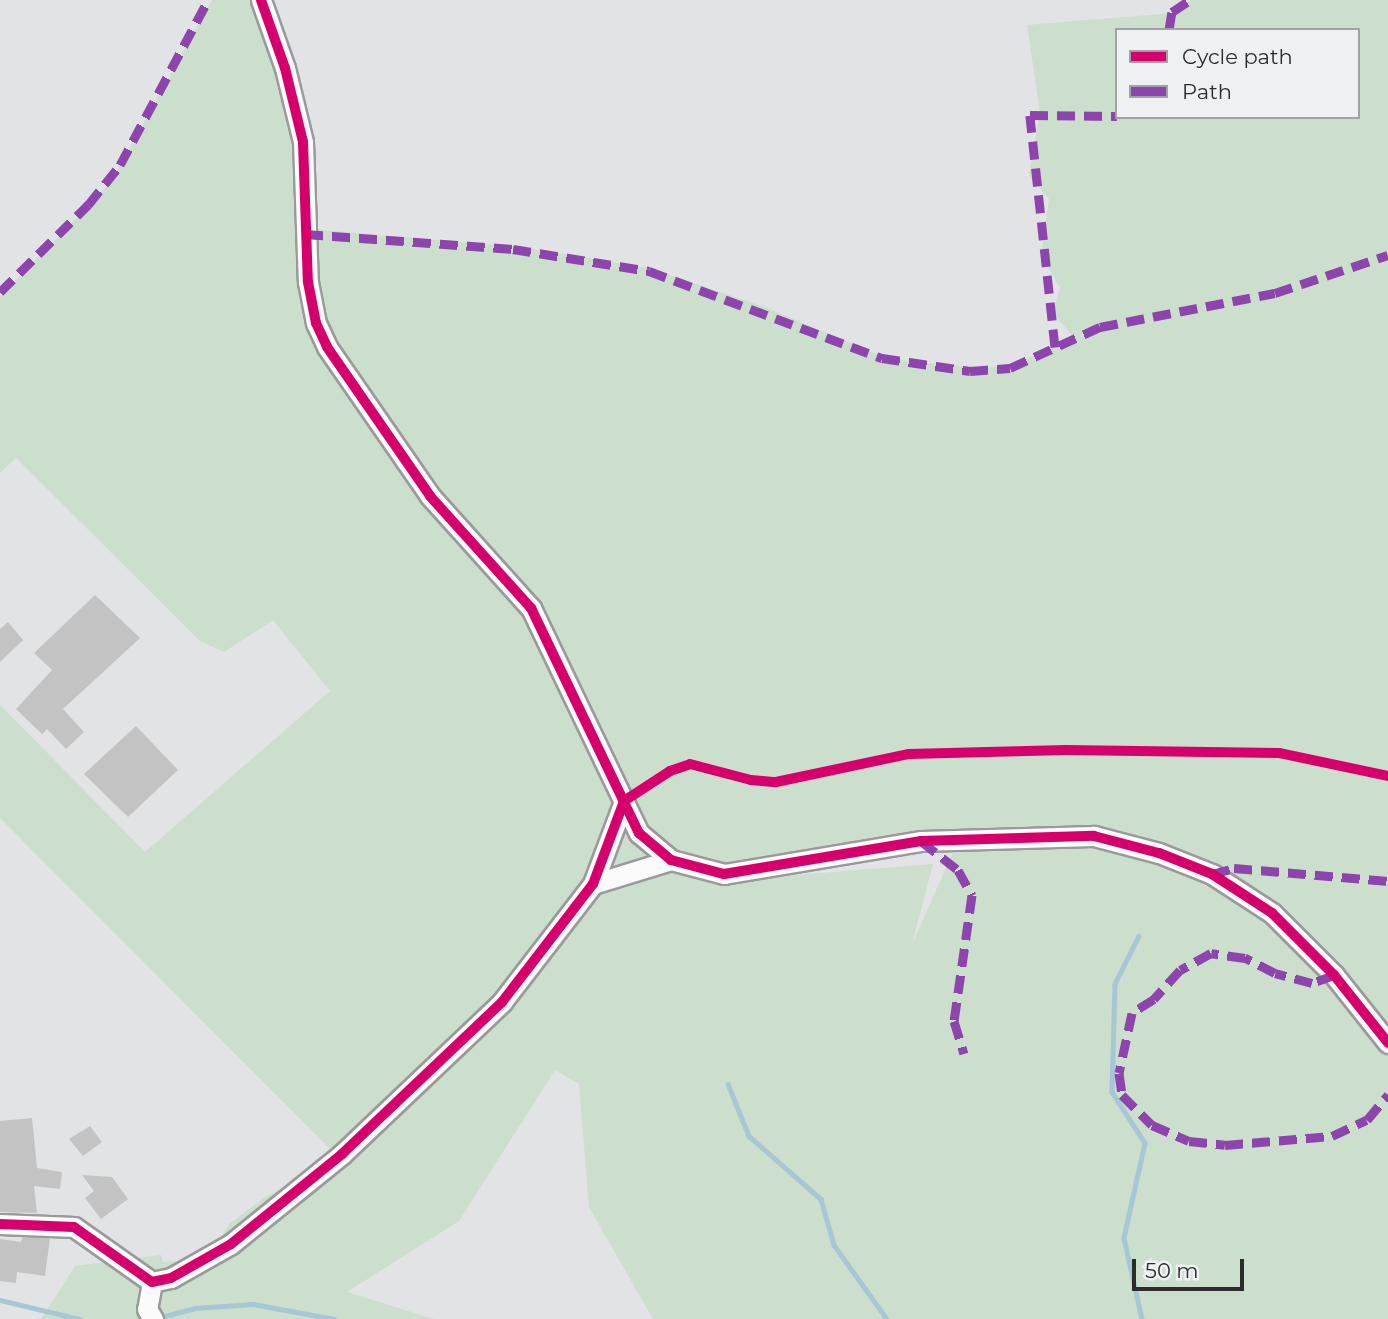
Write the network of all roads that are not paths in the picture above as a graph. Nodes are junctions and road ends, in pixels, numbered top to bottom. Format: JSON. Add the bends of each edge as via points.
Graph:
{"nodes":[{"id":1,"x":261,"y":0,"type":"edge"},
{"id":2,"x":624,"y":801,"type":"junction"},
{"id":3,"x":671,"y":860,"type":"junction"},
{"id":4,"x":593,"y":884,"type":"junction"},
{"id":5,"x":1388,"y":1043,"type":"edge"},
{"id":6,"x":0,"y":1224,"type":"edge"},
{"id":7,"x":152,"y":1282,"type":"junction"},
{"id":8,"x":150,"y":1315,"type":"edge"}],
"edges":[{"from":1,"to":2,"type":"street","via":[[285,68],[303,142],[308,282],[316,323],[327,347],[430,496],[531,608]]},
{"from":2,"to":3,"type":"street","via":[[639,833]]},
{"from":2,"to":4,"type":"street"},
{"from":3,"to":4,"type":"street"},
{"from":3,"to":5,"type":"street","via":[[724,874],[921,841],[1107,839],[1212,874],[1272,913],[1334,975]]},
{"from":4,"to":7,"type":"street","via":[[502,1002],[342,1154],[231,1244],[171,1278]]},
{"from":6,"to":7,"type":"street","via":[[74,1227]]},
{"from":7,"to":8,"type":"street"}]}
